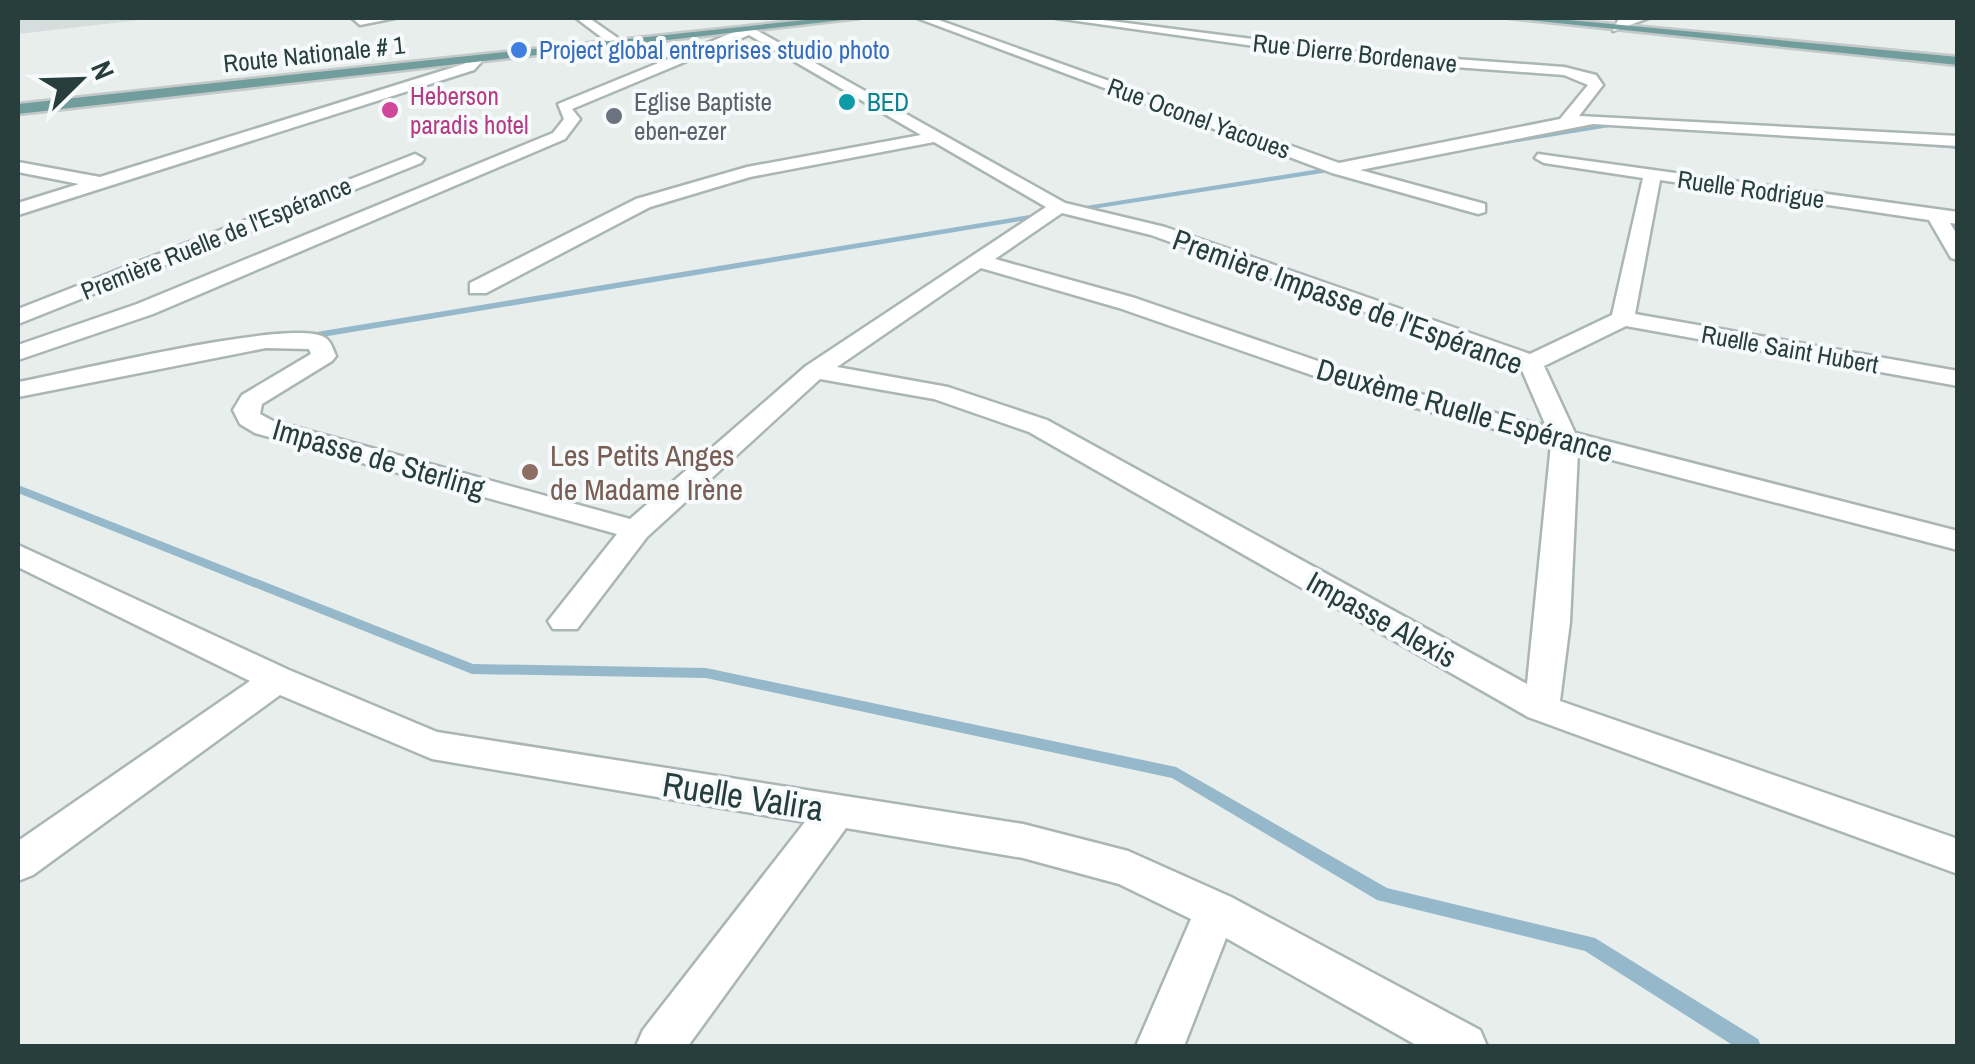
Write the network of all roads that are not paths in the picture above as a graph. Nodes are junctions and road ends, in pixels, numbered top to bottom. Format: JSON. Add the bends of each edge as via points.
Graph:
{"nodes":[{"id":1,"x":358,"y":18,"type":"edge"},
{"id":2,"x":389,"y":18,"type":"edge"},
{"id":3,"x":582,"y":18,"type":"edge"},
{"id":4,"x":854,"y":18,"type":"edge"},
{"id":5,"x":923,"y":18,"type":"edge"},
{"id":6,"x":1062,"y":18,"type":"edge"},
{"id":7,"x":1515,"y":18,"type":"edge"},
{"id":8,"x":1642,"y":18,"type":"edge"},
{"id":9,"x":747,"y":24,"type":"edge"},
{"id":10,"x":1618,"y":28,"type":"junction"},
{"id":11,"x":618,"y":43,"type":"junction"},
{"id":12,"x":476,"y":60,"type":"junction"},
{"id":13,"x":1958,"y":61,"type":"edge"},
{"id":14,"x":18,"y":109,"type":"edge"},
{"id":15,"x":1566,"y":122,"type":"junction"},
{"id":16,"x":932,"y":138,"type":"junction"},
{"id":17,"x":1958,"y":142,"type":"edge"},
{"id":18,"x":1544,"y":158,"type":"dead end"},
{"id":19,"x":415,"y":160,"type":"dead end"},
{"id":20,"x":18,"y":167,"type":"edge"},
{"id":21,"x":1338,"y":169,"type":"junction"},
{"id":22,"x":1652,"y":175,"type":"junction"},
{"id":23,"x":102,"y":183,"type":"junction"},
{"id":24,"x":1059,"y":207,"type":"junction"},
{"id":25,"x":1478,"y":208,"type":"dead end"},
{"id":26,"x":18,"y":209,"type":"edge"},
{"id":27,"x":1936,"y":215,"type":"junction"},
{"id":28,"x":1958,"y":218,"type":"edge"},
{"id":29,"x":1958,"y":254,"type":"edge"},
{"id":30,"x":978,"y":260,"type":"junction"},
{"id":31,"x":478,"y":288,"type":"dead end"},
{"id":32,"x":18,"y":317,"type":"edge"},
{"id":33,"x":1622,"y":319,"type":"junction"},
{"id":34,"x":18,"y":353,"type":"edge"},
{"id":35,"x":1531,"y":364,"type":"junction"},
{"id":36,"x":814,"y":371,"type":"junction"},
{"id":37,"x":1958,"y":379,"type":"edge"},
{"id":38,"x":18,"y":390,"type":"edge"},
{"id":39,"x":1564,"y":440,"type":"junction"},
{"id":40,"x":636,"y":530,"type":"junction"},
{"id":41,"x":1958,"y":541,"type":"edge"},
{"id":42,"x":18,"y":554,"type":"edge"},
{"id":43,"x":565,"y":621,"type":"dead end"},
{"id":44,"x":276,"y":679,"type":"junction"},
{"id":45,"x":1541,"y":708,"type":"junction"},
{"id":46,"x":836,"y":811,"type":"junction"},
{"id":47,"x":1958,"y":857,"type":"edge"},
{"id":48,"x":18,"y":863,"type":"edge"},
{"id":49,"x":1216,"y":910,"type":"junction"},
{"id":50,"x":660,"y":1046,"type":"edge"},
{"id":51,"x":1160,"y":1046,"type":"edge"},
{"id":52,"x":1463,"y":1046,"type":"edge"}],
"edges":[{"from":1,"to":2,"type":"street"},
{"from":3,"to":11,"type":"street"},
{"from":4,"to":9,"type":"main road","name":"Route Nationale # 1"},
{"from":5,"to":21,"type":"street","name":"Rue Oconel Yacoues"},
{"from":6,"to":15,"type":"street","name":"Rue Dierre Bordenave","via":[[1347,55],[1564,71],[1596,81]]},
{"from":7,"to":10,"type":"main road"},
{"from":8,"to":10,"type":"street","via":[[1624,20]]},
{"from":9,"to":11,"type":"main road","name":"Route Nationale # 1"},
{"from":9,"to":16,"type":"street","name":"Première Impasse de l'Espérance"},
{"from":9,"to":34,"type":"street","via":[[726,44],[563,107],[572,119],[559,136],[144,309]]},
{"from":10,"to":13,"type":"main road"},
{"from":11,"to":12,"type":"main road","name":"Route Nationale # 1"},
{"from":12,"to":14,"type":"main road","name":"Route Nationale # 1"},
{"from":12,"to":23,"type":"street"},
{"from":15,"to":17,"type":"street","via":[[1628,119]]},
{"from":15,"to":21,"type":"street"},
{"from":16,"to":24,"type":"street","name":"Première Impasse de l'Espérance"},
{"from":16,"to":31,"type":"street","via":[[746,172],[643,203]]},
{"from":18,"to":22,"type":"street","name":"Ruelle Rodrigue"},
{"from":19,"to":32,"type":"street","name":"Première Ruelle de l'Espérance"},
{"from":20,"to":23,"type":"street"},
{"from":21,"to":25,"type":"street","name":"Rue Oconel Yacoues"},
{"from":22,"to":27,"type":"street","name":"Ruelle Rodrigue"},
{"from":22,"to":33,"type":"street"},
{"from":23,"to":26,"type":"street"},
{"from":24,"to":30,"type":"street"},
{"from":24,"to":35,"type":"street","name":"Première Impasse de l'Espérance","via":[[1158,231]]},
{"from":27,"to":28,"type":"street","name":"Ruelle Rodrigue"},
{"from":27,"to":29,"type":"street"},
{"from":30,"to":36,"type":"street"},
{"from":30,"to":39,"type":"street","name":"Deuxème Ruelle Espérance","via":[[1128,303],[1384,392]]},
{"from":33,"to":35,"type":"street"},
{"from":33,"to":37,"type":"street","name":"Ruelle Saint Hubert"},
{"from":35,"to":39,"type":"street","name":"Première Impasse de l'Espérance"},
{"from":36,"to":40,"type":"street"},
{"from":36,"to":45,"type":"street","name":"Impasse Alexis","via":[[939,392],[1038,426]]},
{"from":38,"to":40,"type":"street","name":"Impasse de Sterling","via":[[306,339],[318,342],[324,356],[250,400],[249,418]]},
{"from":39,"to":41,"type":"street","name":"Deuxème Ruelle Espérance"},
{"from":39,"to":45,"type":"street","name":"Première Impasse de l'Espérance"},
{"from":40,"to":43,"type":"street"},
{"from":42,"to":44,"type":"street","name":"Ruelle Valira"},
{"from":44,"to":46,"type":"street","name":"Ruelle Valira","via":[[432,744]]},
{"from":44,"to":48,"type":"street"},
{"from":45,"to":47,"type":"street","name":"Impasse Alexis"},
{"from":46,"to":49,"type":"street","name":"Ruelle Valira","via":[[1023,841],[1128,868]]},
{"from":46,"to":50,"type":"street"},
{"from":49,"to":51,"type":"street"},
{"from":49,"to":52,"type":"street","name":"Ruelle Valira"}]}
